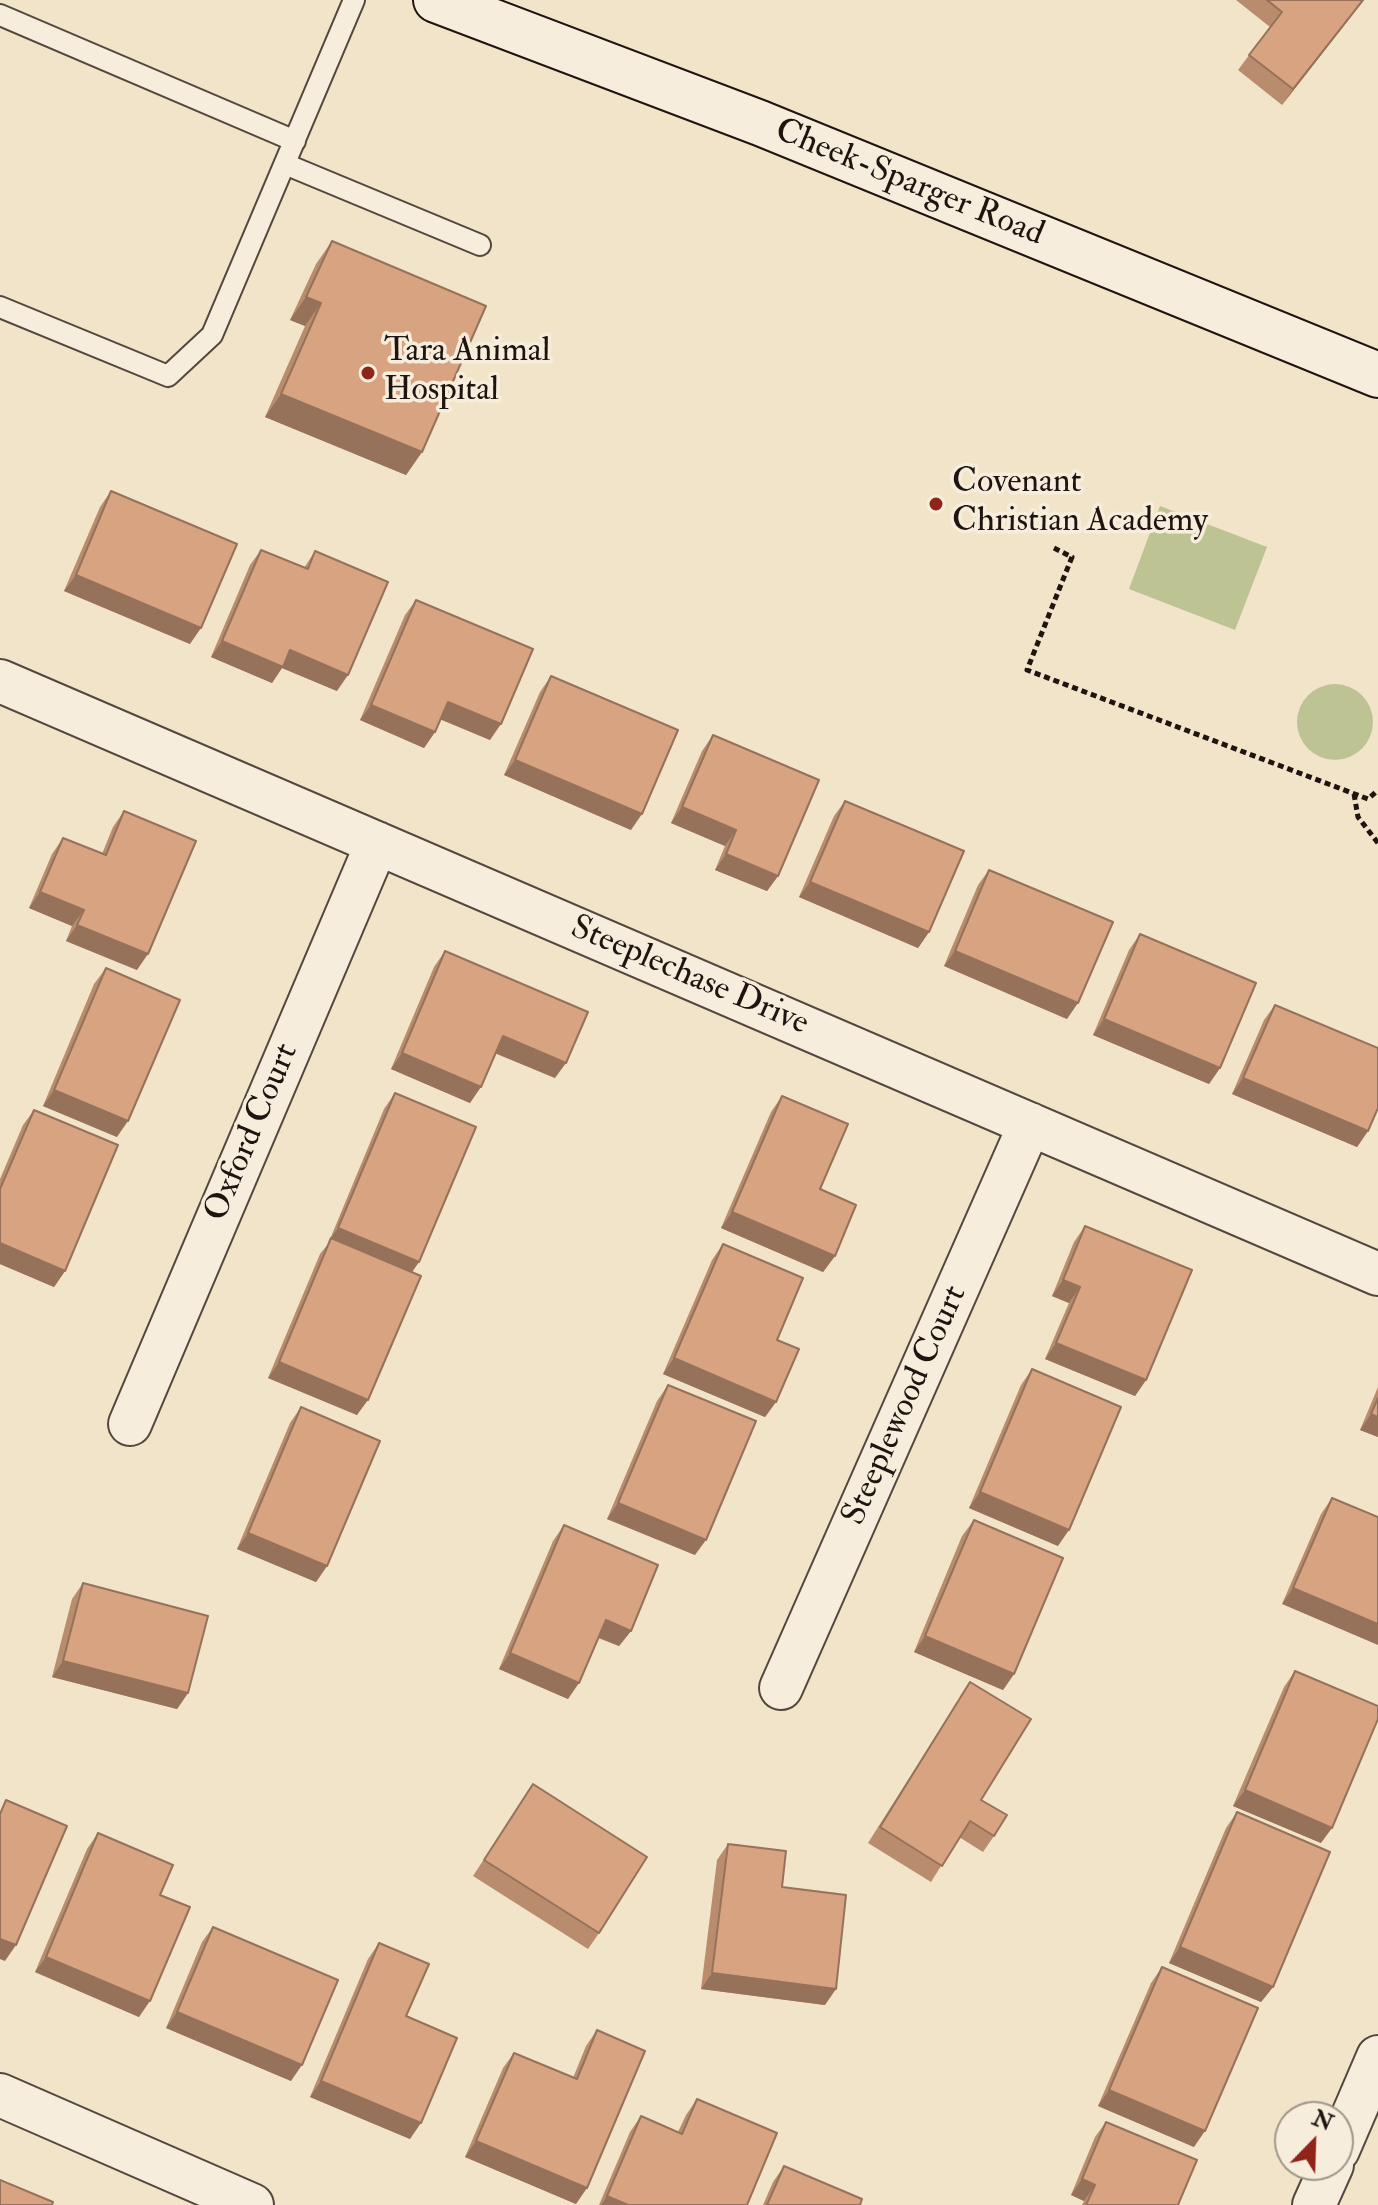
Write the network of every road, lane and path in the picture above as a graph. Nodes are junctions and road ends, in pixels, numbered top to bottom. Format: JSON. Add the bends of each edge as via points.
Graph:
{"nodes":[{"id":1,"x":354,"y":0,"type":"edge"},
{"id":2,"x":436,"y":0,"type":"edge"},
{"id":3,"x":0,"y":15,"type":"edge"},
{"id":4,"x":295,"y":141,"type":"junction"},
{"id":5,"x":285,"y":164,"type":"junction"},
{"id":6,"x":480,"y":245,"type":"dead end"},
{"id":7,"x":0,"y":307,"type":"edge"},
{"id":8,"x":1378,"y":375,"type":"edge"},
{"id":9,"x":1054,"y":548,"type":"dead end"},
{"id":10,"x":0,"y":681,"type":"edge"},
{"id":11,"x":1378,"y":790,"type":"edge"},
{"id":12,"x":1354,"y":793,"type":"junction"},
{"id":13,"x":377,"y":843,"type":"junction"},
{"id":14,"x":1378,"y":843,"type":"edge"},
{"id":15,"x":1030,"y":1124,"type":"junction"},
{"id":16,"x":1378,"y":1274,"type":"edge"},
{"id":17,"x":130,"y":1424,"type":"dead end"},
{"id":18,"x":781,"y":1688,"type":"dead end"},
{"id":19,"x":1378,"y":2057,"type":"edge"},
{"id":20,"x":0,"y":2095,"type":"edge"},
{"id":21,"x":1354,"y":2113,"type":"edge"},
{"id":22,"x":1325,"y":2181,"type":"edge"},
{"id":23,"x":252,"y":2205,"type":"edge"},
{"id":24,"x":1314,"y":2205,"type":"edge"}],
"edges":[{"from":1,"to":4,"type":"lane"},
{"from":2,"to":8,"type":"main road","name":"Cheek-Sparger Road","via":[[760,123]]},
{"from":3,"to":4,"type":"lane"},
{"from":4,"to":5,"type":"lane"},
{"from":5,"to":6,"type":"lane"},
{"from":5,"to":7,"type":"lane","via":[[212,335],[168,376]]},
{"from":9,"to":12,"type":"path","via":[[1072,557],[1027,670]]},
{"from":10,"to":13,"type":"street","name":"Steeplechase Drive"},
{"from":11,"to":12,"type":"path","via":[[1368,799]]},
{"from":12,"to":14,"type":"path","via":[[1358,817]]},
{"from":13,"to":15,"type":"street","name":"Steeplechase Drive"},
{"from":13,"to":17,"type":"street","name":"Oxford Court"},
{"from":15,"to":16,"type":"street","name":"Steeplechase Drive"},
{"from":15,"to":18,"type":"street","name":"Steeplewood Court"},
{"from":19,"to":21,"type":"street"},
{"from":20,"to":23,"type":"street"},
{"from":22,"to":24,"type":"street"}]}
